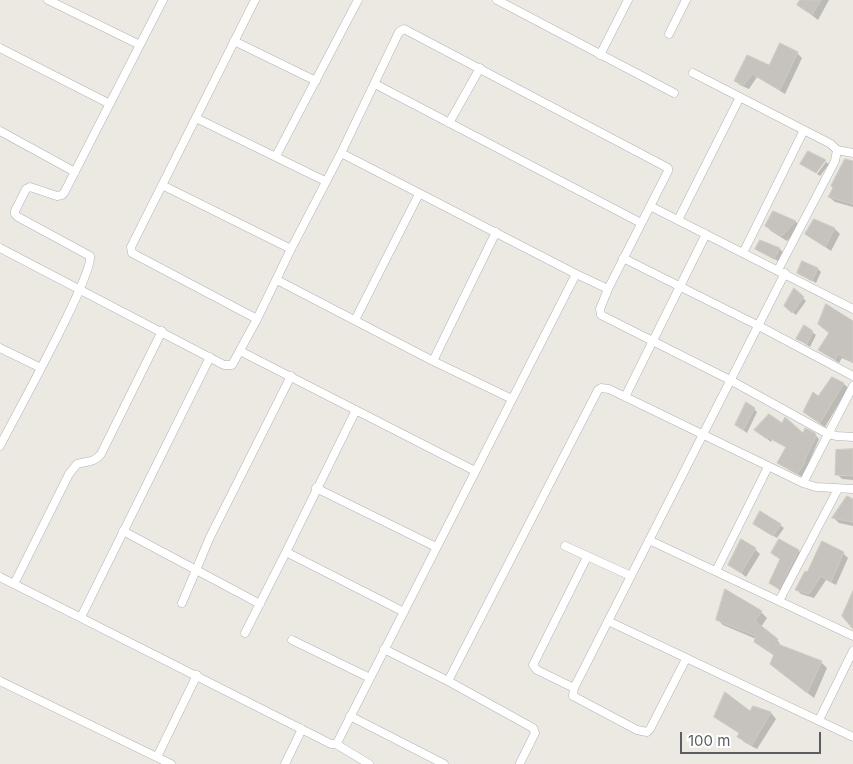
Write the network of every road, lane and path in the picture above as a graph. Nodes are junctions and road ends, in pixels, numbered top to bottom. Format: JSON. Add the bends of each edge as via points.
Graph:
{"nodes":[{"id":1,"x":48,"y":0,"type":"edge"},
{"id":2,"x":162,"y":0,"type":"edge"},
{"id":3,"x":255,"y":0,"type":"edge"},
{"id":4,"x":357,"y":0,"type":"edge"},
{"id":5,"x":497,"y":0,"type":"edge"},
{"id":6,"x":628,"y":0,"type":"edge"},
{"id":7,"x":686,"y":0,"type":"edge"},
{"id":8,"x":669,"y":34,"type":"dead end"},
{"id":9,"x":234,"y":41,"type":"junction"},
{"id":10,"x":140,"y":45,"type":"junction"},
{"id":11,"x":0,"y":48,"type":"edge"},
{"id":12,"x":600,"y":55,"type":"junction"},
{"id":13,"x":480,"y":68,"type":"junction"},
{"id":14,"x":693,"y":73,"type":"dead end"},
{"id":15,"x":316,"y":81,"type":"junction"},
{"id":16,"x":375,"y":84,"type":"junction"},
{"id":17,"x":674,"y":93,"type":"dead end"},
{"id":18,"x":740,"y":97,"type":"junction"},
{"id":19,"x":110,"y":104,"type":"junction"},
{"id":20,"x":196,"y":118,"type":"junction"},
{"id":21,"x":449,"y":123,"type":"junction"},
{"id":22,"x":804,"y":130,"type":"junction"},
{"id":23,"x":0,"y":131,"type":"edge"},
{"id":24,"x":837,"y":150,"type":"junction"},
{"id":25,"x":341,"y":153,"type":"junction"},
{"id":26,"x":853,"y":153,"type":"edge"},
{"id":27,"x":276,"y":156,"type":"junction"},
{"id":28,"x":75,"y":172,"type":"junction"},
{"id":29,"x":326,"y":181,"type":"junction"},
{"id":30,"x":162,"y":185,"type":"junction"},
{"id":31,"x":420,"y":194,"type":"junction"},
{"id":32,"x":650,"y":206,"type":"junction"},
{"id":33,"x":678,"y":220,"type":"junction"},
{"id":34,"x":641,"y":223,"type":"junction"},
{"id":35,"x":496,"y":232,"type":"junction"},
{"id":36,"x":706,"y":234,"type":"junction"},
{"id":37,"x":0,"y":248,"type":"edge"},
{"id":38,"x":290,"y":250,"type":"junction"},
{"id":39,"x":744,"y":253,"type":"junction"},
{"id":40,"x":623,"y":258,"type":"junction"},
{"id":41,"x":781,"y":272,"type":"junction"},
{"id":42,"x":576,"y":274,"type":"junction"},
{"id":43,"x":277,"y":280,"type":"junction"},
{"id":44,"x":680,"y":286,"type":"junction"},
{"id":45,"x":608,"y":289,"type":"junction"},
{"id":46,"x":79,"y":290,"type":"junction"},
{"id":47,"x":853,"y":309,"type":"edge"},
{"id":48,"x":257,"y":320,"type":"junction"},
{"id":49,"x":355,"y":320,"type":"junction"},
{"id":50,"x":757,"y":326,"type":"junction"},
{"id":51,"x":162,"y":331,"type":"junction"},
{"id":52,"x":652,"y":341,"type":"junction"},
{"id":53,"x":0,"y":348,"type":"edge"},
{"id":54,"x":240,"y":352,"type":"junction"},
{"id":55,"x":210,"y":357,"type":"junction"},
{"id":56,"x":433,"y":361,"type":"junction"},
{"id":57,"x":41,"y":368,"type":"junction"},
{"id":58,"x":291,"y":376,"type":"junction"},
{"id":59,"x":853,"y":376,"type":"edge"},
{"id":60,"x":730,"y":380,"type":"junction"},
{"id":61,"x":853,"y":386,"type":"edge"},
{"id":62,"x":625,"y":397,"type":"junction"},
{"id":63,"x":512,"y":399,"type":"junction"},
{"id":64,"x":356,"y":410,"type":"junction"},
{"id":65,"x":828,"y":434,"type":"junction"},
{"id":66,"x":703,"y":435,"type":"junction"},
{"id":67,"x":853,"y":437,"type":"edge"},
{"id":68,"x":0,"y":444,"type":"edge"},
{"id":69,"x":768,"y":467,"type":"junction"},
{"id":70,"x":475,"y":470,"type":"junction"},
{"id":71,"x":803,"y":483,"type":"junction"},
{"id":72,"x":316,"y":488,"type":"junction"},
{"id":73,"x":838,"y":489,"type":"junction"},
{"id":74,"x":853,"y":489,"type":"edge"},
{"id":75,"x":123,"y":531,"type":"junction"},
{"id":76,"x":649,"y":540,"type":"junction"},
{"id":77,"x":564,"y":546,"type":"dead end"},
{"id":78,"x":436,"y":547,"type":"junction"},
{"id":79,"x":286,"y":552,"type":"junction"},
{"id":80,"x":587,"y":557,"type":"junction"},
{"id":81,"x":196,"y":570,"type":"junction"},
{"id":82,"x":716,"y":571,"type":"junction"},
{"id":83,"x":631,"y":576,"type":"junction"},
{"id":84,"x":0,"y":577,"type":"edge"},
{"id":85,"x":14,"y":584,"type":"junction"},
{"id":86,"x":779,"y":601,"type":"junction"},
{"id":87,"x":182,"y":603,"type":"dead end"},
{"id":88,"x":260,"y":604,"type":"junction"},
{"id":89,"x":404,"y":612,"type":"junction"},
{"id":90,"x":80,"y":617,"type":"junction"},
{"id":91,"x":608,"y":621,"type":"junction"},
{"id":92,"x":245,"y":633,"type":"dead end"},
{"id":93,"x":853,"y":636,"type":"edge"},
{"id":94,"x":292,"y":640,"type":"dead end"},
{"id":95,"x":384,"y":649,"type":"junction"},
{"id":96,"x":853,"y":652,"type":"edge"},
{"id":97,"x":686,"y":659,"type":"junction"},
{"id":98,"x":197,"y":675,"type":"junction"},
{"id":99,"x":370,"y":678,"type":"junction"},
{"id":100,"x":0,"y":681,"type":"edge"},
{"id":101,"x":448,"y":681,"type":"junction"},
{"id":102,"x":574,"y":688,"type":"junction"},
{"id":103,"x":350,"y":716,"type":"junction"},
{"id":104,"x":819,"y":720,"type":"junction"},
{"id":105,"x":302,"y":729,"type":"junction"},
{"id":106,"x":853,"y":737,"type":"edge"},
{"id":107,"x":336,"y":744,"type":"junction"},
{"id":108,"x":157,"y":757,"type":"junction"},
{"id":109,"x":171,"y":764,"type":"edge"},
{"id":110,"x":285,"y":764,"type":"edge"},
{"id":111,"x":369,"y":764,"type":"edge"},
{"id":112,"x":444,"y":764,"type":"edge"},
{"id":113,"x":520,"y":764,"type":"edge"}],
"edges":[{"from":1,"to":10,"type":"street"},
{"from":2,"to":10,"type":"street"},
{"from":3,"to":9,"type":"street"},
{"from":4,"to":15,"type":"street"},
{"from":5,"to":12,"type":"street"},
{"from":6,"to":12,"type":"street"},
{"from":7,"to":8,"type":"street"},
{"from":9,"to":15,"type":"street"},
{"from":9,"to":20,"type":"street"},
{"from":10,"to":19,"type":"street"},
{"from":11,"to":19,"type":"street"},
{"from":12,"to":17,"type":"street"},
{"from":13,"to":16,"type":"street","via":[[404,29],[399,32]]},
{"from":13,"to":21,"type":"street"},
{"from":13,"to":32,"type":"street","via":[[666,166],[668,171]]},
{"from":14,"to":18,"type":"street"},
{"from":15,"to":27,"type":"street"},
{"from":16,"to":21,"type":"street"},
{"from":16,"to":25,"type":"street"},
{"from":18,"to":22,"type":"street"},
{"from":18,"to":33,"type":"street"},
{"from":19,"to":28,"type":"street"},
{"from":20,"to":27,"type":"street"},
{"from":20,"to":30,"type":"street"},
{"from":21,"to":34,"type":"street"},
{"from":22,"to":24,"type":"street"},
{"from":22,"to":39,"type":"street"},
{"from":23,"to":28,"type":"street"},
{"from":24,"to":26,"type":"street"},
{"from":24,"to":41,"type":"street","via":[[835,161]]},
{"from":25,"to":29,"type":"street"},
{"from":25,"to":31,"type":"street"},
{"from":27,"to":29,"type":"street"},
{"from":28,"to":46,"type":"street","via":[[60,196],[28,188],[15,214],[90,256],[91,262]]},
{"from":29,"to":38,"type":"street"},
{"from":30,"to":38,"type":"street"},
{"from":30,"to":48,"type":"street","via":[[132,247],[132,254]]},
{"from":31,"to":35,"type":"street"},
{"from":31,"to":49,"type":"street"},
{"from":32,"to":33,"type":"street"},
{"from":32,"to":34,"type":"street"},
{"from":33,"to":36,"type":"street"},
{"from":34,"to":40,"type":"street"},
{"from":35,"to":42,"type":"street"},
{"from":35,"to":56,"type":"street"},
{"from":36,"to":39,"type":"street"},
{"from":36,"to":44,"type":"street"},
{"from":37,"to":46,"type":"street"},
{"from":38,"to":43,"type":"street"},
{"from":39,"to":41,"type":"street"},
{"from":40,"to":44,"type":"street"},
{"from":40,"to":45,"type":"street"},
{"from":41,"to":47,"type":"street"},
{"from":41,"to":50,"type":"street"},
{"from":42,"to":45,"type":"street"},
{"from":42,"to":63,"type":"street"},
{"from":43,"to":48,"type":"street"},
{"from":43,"to":49,"type":"street"},
{"from":44,"to":50,"type":"street"},
{"from":44,"to":52,"type":"street"},
{"from":45,"to":52,"type":"street","via":[[600,309],[602,315]]},
{"from":46,"to":51,"type":"street"},
{"from":46,"to":57,"type":"street"},
{"from":48,"to":54,"type":"street"},
{"from":49,"to":56,"type":"street"},
{"from":50,"to":59,"type":"street"},
{"from":50,"to":60,"type":"street"},
{"from":51,"to":55,"type":"street"},
{"from":51,"to":85,"type":"street","via":[[101,454],[96,460],[76,464],[69,474]]},
{"from":52,"to":60,"type":"street"},
{"from":52,"to":62,"type":"street"},
{"from":53,"to":57,"type":"street"},
{"from":54,"to":55,"type":"street","via":[[232,366]]},
{"from":54,"to":58,"type":"street"},
{"from":55,"to":75,"type":"street"},
{"from":56,"to":63,"type":"street"},
{"from":57,"to":68,"type":"street"},
{"from":58,"to":64,"type":"street"},
{"from":58,"to":81,"type":"street"},
{"from":60,"to":65,"type":"street"},
{"from":60,"to":66,"type":"street"},
{"from":61,"to":65,"type":"street"},
{"from":62,"to":66,"type":"street"},
{"from":62,"to":101,"type":"street","via":[[605,388],[598,390]]},
{"from":63,"to":70,"type":"street"},
{"from":64,"to":70,"type":"street"},
{"from":64,"to":72,"type":"street"},
{"from":65,"to":67,"type":"street"},
{"from":65,"to":71,"type":"street"},
{"from":66,"to":69,"type":"street"},
{"from":66,"to":76,"type":"street"},
{"from":69,"to":71,"type":"street"},
{"from":69,"to":82,"type":"street"},
{"from":70,"to":78,"type":"street"},
{"from":71,"to":73,"type":"street"},
{"from":72,"to":78,"type":"street"},
{"from":72,"to":79,"type":"street"},
{"from":73,"to":74,"type":"street"},
{"from":73,"to":86,"type":"street"},
{"from":75,"to":81,"type":"street"},
{"from":75,"to":90,"type":"street"},
{"from":76,"to":82,"type":"street"},
{"from":76,"to":83,"type":"street"},
{"from":77,"to":80,"type":"street"},
{"from":78,"to":89,"type":"street"},
{"from":79,"to":88,"type":"street"},
{"from":79,"to":89,"type":"street"},
{"from":80,"to":83,"type":"street"},
{"from":80,"to":102,"type":"street","via":[[533,665]]},
{"from":81,"to":87,"type":"street"},
{"from":81,"to":88,"type":"street"},
{"from":82,"to":86,"type":"street"},
{"from":83,"to":91,"type":"street"},
{"from":84,"to":85,"type":"street"},
{"from":85,"to":90,"type":"street"},
{"from":86,"to":93,"type":"street"},
{"from":88,"to":92,"type":"street"},
{"from":89,"to":95,"type":"street"},
{"from":90,"to":98,"type":"street"},
{"from":91,"to":97,"type":"street"},
{"from":91,"to":102,"type":"street"},
{"from":94,"to":99,"type":"street"},
{"from":95,"to":99,"type":"street"},
{"from":95,"to":101,"type":"street"},
{"from":96,"to":104,"type":"street"},
{"from":97,"to":102,"type":"street","via":[[647,732],[637,730],[574,697]]},
{"from":97,"to":104,"type":"street"},
{"from":98,"to":105,"type":"street"},
{"from":98,"to":108,"type":"street"},
{"from":99,"to":103,"type":"street"},
{"from":100,"to":108,"type":"street"},
{"from":101,"to":113,"type":"street","via":[[533,728],[535,733]]},
{"from":103,"to":107,"type":"street"},
{"from":103,"to":112,"type":"street"},
{"from":104,"to":106,"type":"street"},
{"from":105,"to":107,"type":"street"},
{"from":105,"to":110,"type":"street"},
{"from":107,"to":111,"type":"street"},
{"from":108,"to":109,"type":"street"}]}
